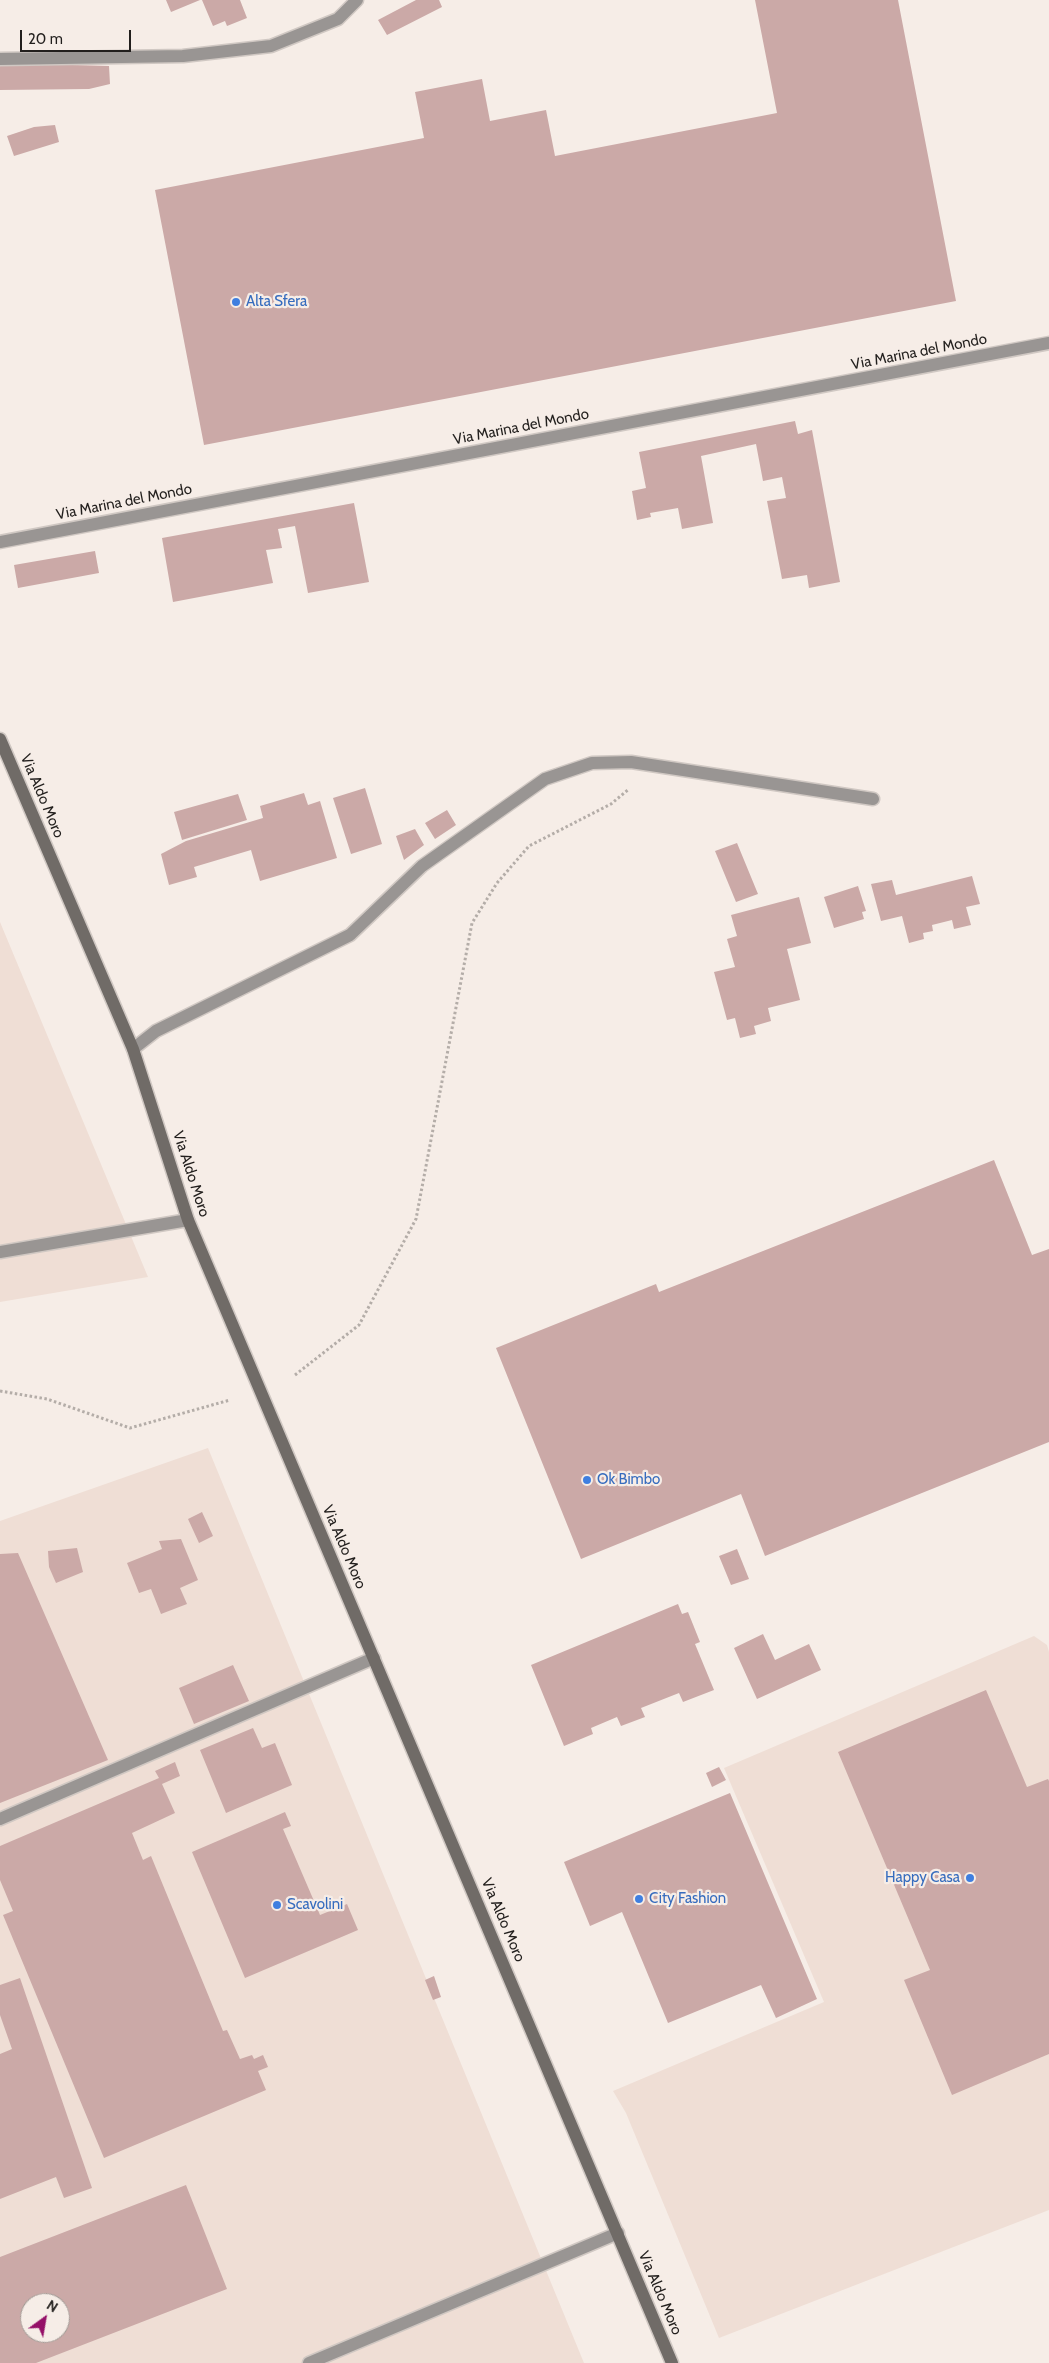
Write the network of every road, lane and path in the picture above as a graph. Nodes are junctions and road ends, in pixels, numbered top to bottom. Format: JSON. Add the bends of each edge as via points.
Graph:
{"nodes":[{"id":1,"x":357,"y":0,"type":"edge"},
{"id":2,"x":0,"y":59,"type":"edge"},
{"id":3,"x":1049,"y":344,"type":"edge"},
{"id":4,"x":0,"y":542,"type":"edge"},
{"id":5,"x":0,"y":739,"type":"edge"},
{"id":6,"x":658,"y":766,"type":"junction"},
{"id":7,"x":874,"y":799,"type":"dead end"},
{"id":8,"x":133,"y":1049,"type":"junction"},
{"id":9,"x":188,"y":1220,"type":"junction"},
{"id":10,"x":0,"y":1252,"type":"edge"},
{"id":11,"x":295,"y":1375,"type":"dead end"},
{"id":12,"x":0,"y":1391,"type":"edge"},
{"id":13,"x":230,"y":1400,"type":"dead end"},
{"id":14,"x":374,"y":1658,"type":"junction"},
{"id":15,"x":0,"y":1819,"type":"edge"},
{"id":16,"x":618,"y":2233,"type":"junction"},
{"id":17,"x":308,"y":2363,"type":"edge"},
{"id":18,"x":672,"y":2363,"type":"edge"}],
"edges":[{"from":1,"to":2,"type":"street","via":[[338,19],[271,46],[183,56]]},
{"from":3,"to":4,"type":"street","name":"Via Marina del Mondo"},
{"from":5,"to":8,"type":"main road","name":"Via Aldo Moro"},
{"from":6,"to":7,"type":"street"},
{"from":6,"to":8,"type":"street","via":[[631,762],[592,763],[545,779],[422,866],[350,935],[156,1031]]},
{"from":6,"to":11,"type":"path","via":[[611,804],[529,846],[497,883],[472,923],[416,1220],[359,1325]]},
{"from":8,"to":9,"type":"main road","name":"Via Aldo Moro"},
{"from":9,"to":10,"type":"street"},
{"from":9,"to":14,"type":"main road","name":"Via Aldo Moro"},
{"from":12,"to":13,"type":"path","via":[[47,1399],[130,1428]]},
{"from":14,"to":15,"type":"street"},
{"from":14,"to":16,"type":"main road","name":"Via Aldo Moro"},
{"from":16,"to":17,"type":"street"},
{"from":16,"to":18,"type":"main road","name":"Via Aldo Moro"}]}
